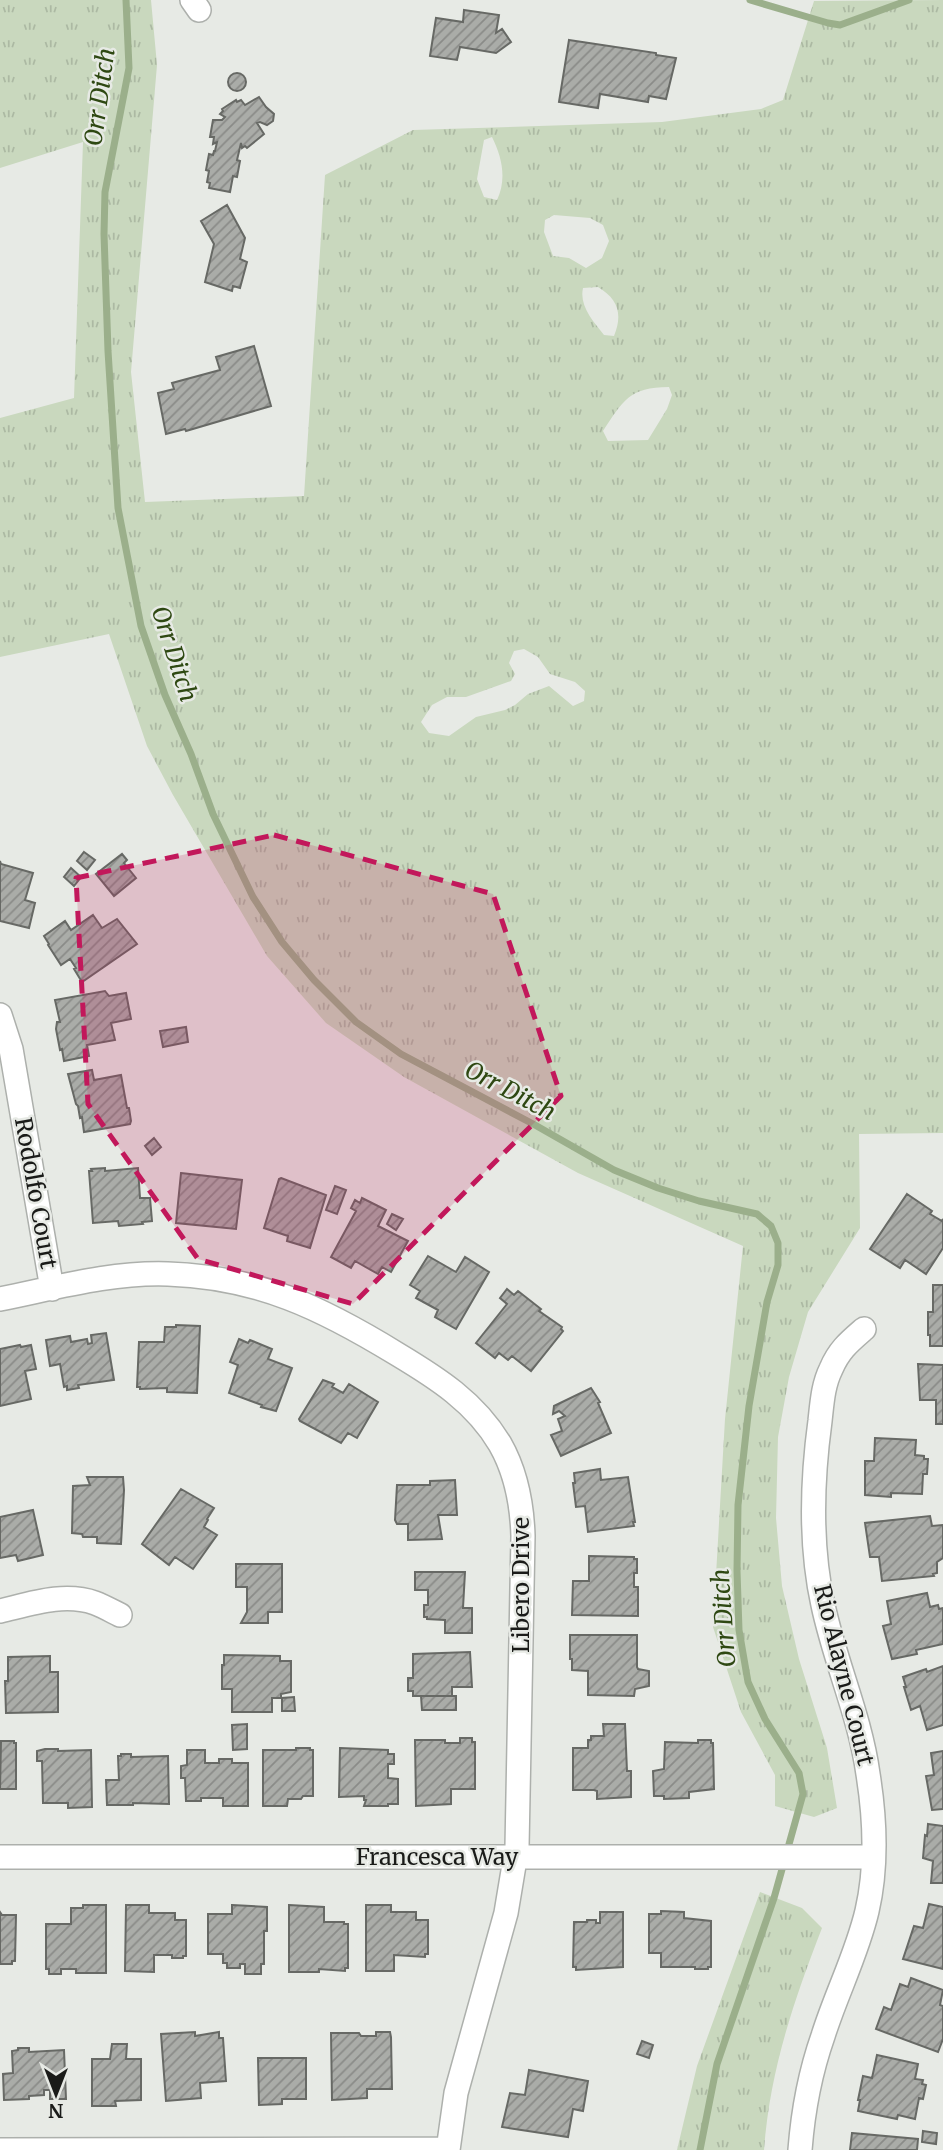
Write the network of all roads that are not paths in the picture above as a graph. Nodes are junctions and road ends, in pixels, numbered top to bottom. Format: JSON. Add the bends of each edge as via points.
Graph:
{"nodes":[{"id":1,"x":0,"y":1015,"type":"edge"},
{"id":2,"x":52,"y":1289,"type":"junction"},
{"id":3,"x":0,"y":1299,"type":"edge"},
{"id":4,"x":864,"y":1329,"type":"dead end"},
{"id":5,"x":0,"y":1611,"type":"edge"},
{"id":6,"x":120,"y":1615,"type":"dead end"},
{"id":7,"x":0,"y":1857,"type":"edge"},
{"id":8,"x":516,"y":1857,"type":"junction"},
{"id":9,"x":873,"y":1857,"type":"junction"},
{"id":10,"x":0,"y":2150,"type":"edge"},
{"id":11,"x":448,"y":2150,"type":"edge"},
{"id":12,"x":800,"y":2150,"type":"edge"}],
"edges":[{"from":1,"to":2,"type":"street","name":"Rodolfo Court","via":[[11,1049]]},
{"from":2,"to":3,"type":"street","name":"Libero Drive"},
{"from":2,"to":8,"type":"street","name":"Libero Drive","via":[[124,1275],[204,1276],[241,1282],[349,1324],[459,1395],[482,1418],[515,1476],[522,1508]]},
{"from":4,"to":9,"type":"street","name":"Rio Alayne Court","via":[[843,1346],[824,1390],[814,1482],[823,1605],[869,1774]]},
{"from":5,"to":6,"type":"street","via":[[73,1599],[93,1602]]},
{"from":7,"to":8,"type":"street","name":"Francesca Way"},
{"from":8,"to":9,"type":"street","name":"Francesca Way"},
{"from":8,"to":11,"type":"street","name":"Libero Drive","via":[[506,1913],[459,2080]]},
{"from":9,"to":12,"type":"street","name":"Rio Alayne Court","via":[[867,1911],[808,2086]]},
{"from":10,"to":11,"type":"street"}]}
